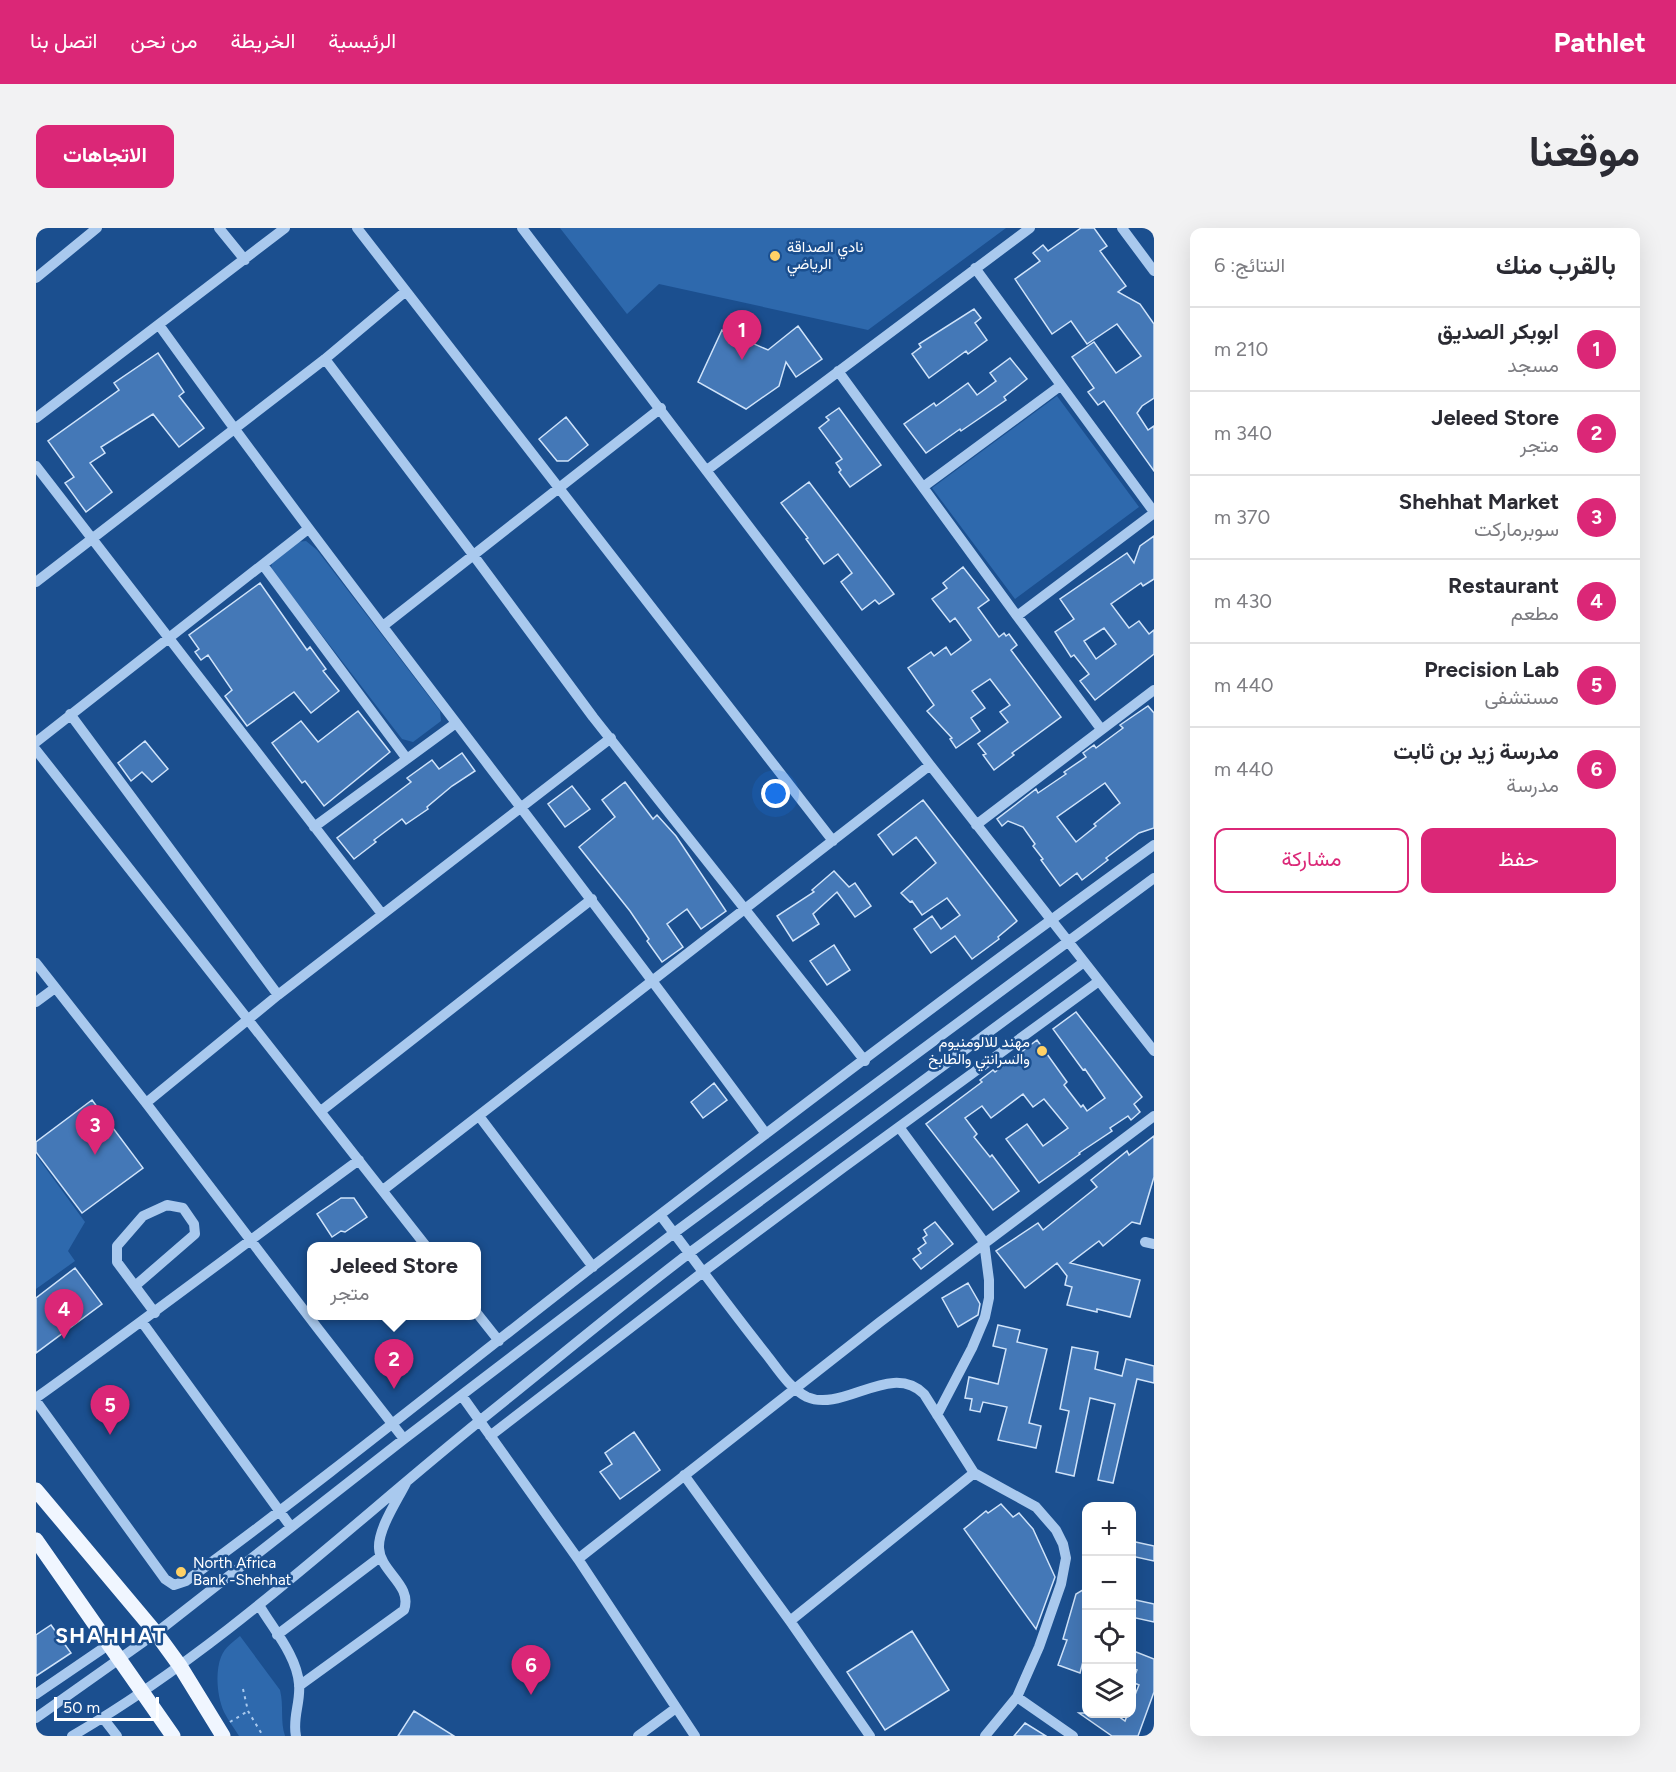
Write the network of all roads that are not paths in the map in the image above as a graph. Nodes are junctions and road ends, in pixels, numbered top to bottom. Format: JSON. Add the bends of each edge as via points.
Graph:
{"nodes":[{"id":1,"x":97,"y":228,"type":"edge"},
{"id":2,"x":219,"y":228,"type":"edge"},
{"id":3,"x":285,"y":228,"type":"edge"},
{"id":4,"x":357,"y":228,"type":"edge"},
{"id":5,"x":522,"y":228,"type":"edge"},
{"id":6,"x":1030,"y":228,"type":"edge"},
{"id":7,"x":1122,"y":228,"type":"edge"},
{"id":8,"x":244,"y":260,"type":"junction"},
{"id":9,"x":975,"y":268,"type":"junction"},
{"id":10,"x":1154,"y":271,"type":"edge"},
{"id":11,"x":36,"y":278,"type":"edge"},
{"id":12,"x":406,"y":291,"type":"junction"},
{"id":13,"x":159,"y":325,"type":"junction"},
{"id":14,"x":324,"y":359,"type":"junction"},
{"id":15,"x":838,"y":371,"type":"junction"},
{"id":16,"x":1060,"y":386,"type":"junction"},
{"id":17,"x":661,"y":408,"type":"junction"},
{"id":18,"x":36,"y":418,"type":"edge"},
{"id":19,"x":234,"y":429,"type":"junction"},
{"id":20,"x":36,"y":466,"type":"edge"},
{"id":21,"x":707,"y":470,"type":"junction"},
{"id":22,"x":922,"y":487,"type":"junction"},
{"id":23,"x":560,"y":489,"type":"junction"},
{"id":24,"x":1154,"y":513,"type":"edge"},
{"id":25,"x":308,"y":529,"type":"junction"},
{"id":26,"x":93,"y":539,"type":"junction"},
{"id":27,"x":474,"y":556,"type":"junction"},
{"id":28,"x":263,"y":565,"type":"junction"},
{"id":29,"x":36,"y":582,"type":"edge"},
{"id":30,"x":1017,"y":616,"type":"junction"},
{"id":31,"x":383,"y":626,"type":"junction"},
{"id":32,"x":170,"y":638,"type":"junction"},
{"id":33,"x":1154,"y":690,"type":"edge"},
{"id":34,"x":70,"y":714,"type":"junction"},
{"id":35,"x":456,"y":723,"type":"junction"},
{"id":36,"x":1101,"y":729,"type":"junction"},
{"id":37,"x":611,"y":738,"type":"junction"},
{"id":38,"x":36,"y":742,"type":"edge"},
{"id":39,"x":36,"y":750,"type":"edge"},
{"id":40,"x":407,"y":759,"type":"junction"},
{"id":41,"x":930,"y":765,"type":"junction"},
{"id":42,"x":520,"y":808,"type":"junction"},
{"id":43,"x":976,"y":825,"type":"junction"},
{"id":44,"x":314,"y":827,"type":"junction"},
{"id":45,"x":833,"y":842,"type":"junction"},
{"id":46,"x":1154,"y":845,"type":"edge"},
{"id":47,"x":1154,"y":878,"type":"edge"},
{"id":48,"x":592,"y":899,"type":"junction"},
{"id":49,"x":745,"y":908,"type":"junction"},
{"id":50,"x":382,"y":914,"type":"junction"},
{"id":51,"x":1050,"y":920,"type":"junction"},
{"id":52,"x":1067,"y":941,"type":"junction"},
{"id":53,"x":1084,"y":962,"type":"junction"},
{"id":54,"x":36,"y":963,"type":"edge"},
{"id":55,"x":653,"y":979,"type":"junction"},
{"id":56,"x":1099,"y":981,"type":"junction"},
{"id":57,"x":55,"y":988,"type":"junction"},
{"id":58,"x":278,"y":996,"type":"junction"},
{"id":59,"x":36,"y":1002,"type":"edge"},
{"id":60,"x":248,"y":1021,"type":"junction"},
{"id":61,"x":1154,"y":1051,"type":"edge"},
{"id":62,"x":865,"y":1061,"type":"junction"},
{"id":63,"x":146,"y":1103,"type":"junction"},
{"id":64,"x":321,"y":1112,"type":"junction"},
{"id":65,"x":479,"y":1116,"type":"junction"},
{"id":66,"x":1154,"y":1116,"type":"edge"},
{"id":67,"x":899,"y":1127,"type":"junction"},
{"id":68,"x":766,"y":1134,"type":"junction"},
{"id":69,"x":359,"y":1160,"type":"junction"},
{"id":70,"x":383,"y":1190,"type":"junction"},
{"id":71,"x":662,"y":1216,"type":"junction"},
{"id":72,"x":674,"y":1233,"type":"junction"},
{"id":73,"x":250,"y":1239,"type":"junction"},
{"id":74,"x":423,"y":1242,"type":"edge"},
{"id":75,"x":984,"y":1242,"type":"junction"},
{"id":76,"x":690,"y":1253,"type":"junction"},
{"id":77,"x":593,"y":1267,"type":"junction"},
{"id":78,"x":703,"y":1272,"type":"junction"},
{"id":79,"x":135,"y":1286,"type":"junction"},
{"id":80,"x":155,"y":1313,"type":"junction"},
{"id":81,"x":307,"y":1313,"type":"edge"},
{"id":82,"x":481,"y":1317,"type":"edge"},
{"id":83,"x":312,"y":1320,"type":"edge"},
{"id":84,"x":142,"y":1322,"type":"junction"},
{"id":85,"x":499,"y":1341,"type":"junction"},
{"id":86,"x":795,"y":1390,"type":"junction"},
{"id":87,"x":462,"y":1396,"type":"junction"},
{"id":88,"x":36,"y":1400,"type":"edge"},
{"id":89,"x":937,"y":1415,"type":"junction"},
{"id":90,"x":480,"y":1421,"type":"junction"},
{"id":91,"x":392,"y":1424,"type":"junction"},
{"id":92,"x":490,"y":1436,"type":"junction"},
{"id":93,"x":404,"y":1439,"type":"junction"},
{"id":94,"x":974,"y":1473,"type":"junction"},
{"id":95,"x":684,"y":1475,"type":"junction"},
{"id":96,"x":407,"y":1480,"type":"junction"},
{"id":97,"x":36,"y":1490,"type":"edge"},
{"id":98,"x":280,"y":1512,"type":"junction"},
{"id":99,"x":291,"y":1527,"type":"junction"},
{"id":100,"x":36,"y":1540,"type":"edge"},
{"id":101,"x":380,"y":1557,"type":"junction"},
{"id":102,"x":578,"y":1558,"type":"junction"},
{"id":103,"x":259,"y":1605,"type":"junction"},
{"id":104,"x":790,"y":1621,"type":"junction"},
{"id":105,"x":156,"y":1633,"type":"junction"},
{"id":106,"x":277,"y":1635,"type":"junction"},
{"id":107,"x":108,"y":1645,"type":"junction"},
{"id":108,"x":119,"y":1659,"type":"junction"},
{"id":109,"x":180,"y":1666,"type":"junction"},
{"id":110,"x":299,"y":1686,"type":"junction"},
{"id":111,"x":142,"y":1693,"type":"junction"},
{"id":112,"x":36,"y":1694,"type":"edge"},
{"id":113,"x":1017,"y":1697,"type":"junction"},
{"id":114,"x":676,"y":1708,"type":"junction"},
{"id":115,"x":36,"y":1718,"type":"edge"},
{"id":116,"x":103,"y":1718,"type":"junction"},
{"id":117,"x":221,"y":1732,"type":"edge"},
{"id":118,"x":72,"y":1736,"type":"edge"},
{"id":119,"x":117,"y":1736,"type":"edge"},
{"id":120,"x":173,"y":1736,"type":"edge"},
{"id":121,"x":296,"y":1736,"type":"edge"},
{"id":122,"x":638,"y":1736,"type":"edge"},
{"id":123,"x":695,"y":1736,"type":"edge"},
{"id":124,"x":870,"y":1736,"type":"edge"},
{"id":125,"x":985,"y":1736,"type":"edge"},
{"id":126,"x":1074,"y":1736,"type":"edge"}],
"edges":[{"from":1,"to":11,"type":"street"},
{"from":2,"to":8,"type":"street"},
{"from":3,"to":8,"type":"street"},
{"from":4,"to":12,"type":"street"},
{"from":5,"to":17,"type":"street"},
{"from":6,"to":9,"type":"street"},
{"from":7,"to":10,"type":"street"},
{"from":8,"to":13,"type":"street"},
{"from":9,"to":15,"type":"street"},
{"from":9,"to":16,"type":"street"},
{"from":12,"to":14,"type":"street"},
{"from":12,"to":23,"type":"street"},
{"from":13,"to":18,"type":"street"},
{"from":13,"to":19,"type":"street"},
{"from":14,"to":19,"type":"street"},
{"from":14,"to":27,"type":"street"},
{"from":15,"to":21,"type":"street"},
{"from":15,"to":22,"type":"street"},
{"from":16,"to":22,"type":"street"},
{"from":16,"to":24,"type":"street"},
{"from":17,"to":21,"type":"street"},
{"from":17,"to":23,"type":"street"},
{"from":19,"to":25,"type":"street"},
{"from":19,"to":26,"type":"street"},
{"from":20,"to":26,"type":"street"},
{"from":21,"to":41,"type":"street"},
{"from":22,"to":30,"type":"street"},
{"from":23,"to":27,"type":"street"},
{"from":23,"to":45,"type":"street"},
{"from":24,"to":30,"type":"street"},
{"from":25,"to":28,"type":"street"},
{"from":25,"to":31,"type":"street"},
{"from":26,"to":29,"type":"street"},
{"from":26,"to":32,"type":"street"},
{"from":27,"to":31,"type":"street"},
{"from":27,"to":37,"type":"street"},
{"from":28,"to":32,"type":"street"},
{"from":28,"to":40,"type":"street"},
{"from":30,"to":36,"type":"street"},
{"from":31,"to":35,"type":"street"},
{"from":32,"to":34,"type":"street"},
{"from":32,"to":44,"type":"street"},
{"from":33,"to":36,"type":"street"},
{"from":34,"to":38,"type":"street"},
{"from":34,"to":58,"type":"street"},
{"from":35,"to":40,"type":"street"},
{"from":35,"to":42,"type":"street"},
{"from":36,"to":43,"type":"street"},
{"from":37,"to":42,"type":"street"},
{"from":37,"to":49,"type":"street"},
{"from":39,"to":60,"type":"street"},
{"from":40,"to":44,"type":"street"},
{"from":41,"to":43,"type":"street"},
{"from":41,"to":45,"type":"street"},
{"from":42,"to":48,"type":"street"},
{"from":42,"to":50,"type":"street"},
{"from":43,"to":51,"type":"street"},
{"from":44,"to":50,"type":"street"},
{"from":45,"to":49,"type":"street"},
{"from":46,"to":51,"type":"street"},
{"from":47,"to":52,"type":"street"},
{"from":48,"to":55,"type":"street"},
{"from":48,"to":64,"type":"street"},
{"from":49,"to":55,"type":"street"},
{"from":49,"to":62,"type":"street"},
{"from":50,"to":58,"type":"street"},
{"from":51,"to":52,"type":"street"},
{"from":51,"to":62,"type":"street"},
{"from":52,"to":53,"type":"street"},
{"from":52,"to":72,"type":"street"},
{"from":53,"to":56,"type":"street"},
{"from":53,"to":76,"type":"street"},
{"from":54,"to":57,"type":"street"},
{"from":55,"to":65,"type":"street"},
{"from":55,"to":68,"type":"street"},
{"from":56,"to":61,"type":"street"},
{"from":56,"to":67,"type":"street"},
{"from":57,"to":59,"type":"street"},
{"from":57,"to":63,"type":"street"},
{"from":58,"to":60,"type":"street"},
{"from":60,"to":63,"type":"street"},
{"from":60,"to":64,"type":"street"},
{"from":62,"to":68,"type":"street"},
{"from":63,"to":73,"type":"street"},
{"from":64,"to":69,"type":"street"},
{"from":65,"to":70,"type":"street"},
{"from":65,"to":77,"type":"street"},
{"from":66,"to":75,"type":"street"},
{"from":67,"to":75,"type":"street"},
{"from":67,"to":78,"type":"street"},
{"from":68,"to":71,"type":"street"},
{"from":69,"to":70,"type":"street"},
{"from":69,"to":73,"type":"street"},
{"from":70,"to":74,"type":"street"},
{"from":71,"to":72,"type":"street"},
{"from":71,"to":77,"type":"street"},
{"from":72,"to":76,"type":"street"},
{"from":72,"to":87,"type":"street"},
{"from":73,"to":80,"type":"street"},
{"from":73,"to":81,"type":"street"},
{"from":75,"to":86,"type":"street"},
{"from":75,"to":89,"type":"street","via":[[989,1280],[985,1317]]},
{"from":76,"to":78,"type":"street"},
{"from":76,"to":90,"type":"street"},
{"from":77,"to":85,"type":"street"},
{"from":78,"to":86,"type":"street"},
{"from":78,"to":92,"type":"street"},
{"from":79,"to":79,"type":"street","via":[[117,1262],[117,1246],[143,1216],[167,1205],[183,1208],[194,1224],[195,1234]]},
{"from":79,"to":80,"type":"street"},
{"from":80,"to":84,"type":"street"},
{"from":82,"to":85,"type":"street"},
{"from":83,"to":91,"type":"street"},
{"from":84,"to":88,"type":"street"},
{"from":84,"to":98,"type":"street"},
{"from":85,"to":91,"type":"street"},
{"from":86,"to":89,"type":"street","via":[[818,1400],[881,1385],[908,1383],[924,1394]]},
{"from":86,"to":95,"type":"street"},
{"from":87,"to":90,"type":"street"},
{"from":87,"to":93,"type":"street"},
{"from":88,"to":98,"type":"street","via":[[174,1585],[186,1581]]},
{"from":89,"to":94,"type":"street"},
{"from":90,"to":92,"type":"street"},
{"from":90,"to":96,"type":"street"},
{"from":91,"to":93,"type":"street"},
{"from":91,"to":98,"type":"street"},
{"from":92,"to":102,"type":"street"},
{"from":93,"to":99,"type":"street"},
{"from":94,"to":104,"type":"street"},
{"from":94,"to":113,"type":"street","via":[[1036,1507],[1056,1530],[1066,1558],[1039,1647]]},
{"from":95,"to":102,"type":"street"},
{"from":95,"to":104,"type":"street"},
{"from":96,"to":101,"type":"street","via":[[382,1532]]},
{"from":96,"to":103,"type":"street"},
{"from":97,"to":105,"type":"main road"},
{"from":98,"to":99,"type":"street"},
{"from":99,"to":105,"type":"street"},
{"from":100,"to":107,"type":"main road"},
{"from":101,"to":106,"type":"street"},
{"from":101,"to":110,"type":"street","via":[[403,1589],[404,1610]]},
{"from":102,"to":114,"type":"street"},
{"from":103,"to":106,"type":"street"},
{"from":103,"to":109,"type":"street"},
{"from":104,"to":124,"type":"street"},
{"from":105,"to":108,"type":"street"},
{"from":105,"to":109,"type":"main road"},
{"from":106,"to":110,"type":"street","via":[[293,1662]]},
{"from":107,"to":108,"type":"main road"},
{"from":107,"to":112,"type":"street"},
{"from":108,"to":111,"type":"main road"},
{"from":108,"to":115,"type":"street"},
{"from":109,"to":111,"type":"street"},
{"from":109,"to":117,"type":"main road"},
{"from":110,"to":121,"type":"street"},
{"from":111,"to":116,"type":"street"},
{"from":111,"to":120,"type":"main road"},
{"from":113,"to":125,"type":"street"},
{"from":113,"to":126,"type":"street"},
{"from":114,"to":122,"type":"street"},
{"from":114,"to":123,"type":"street"},
{"from":116,"to":118,"type":"street"},
{"from":116,"to":119,"type":"street"}]}
